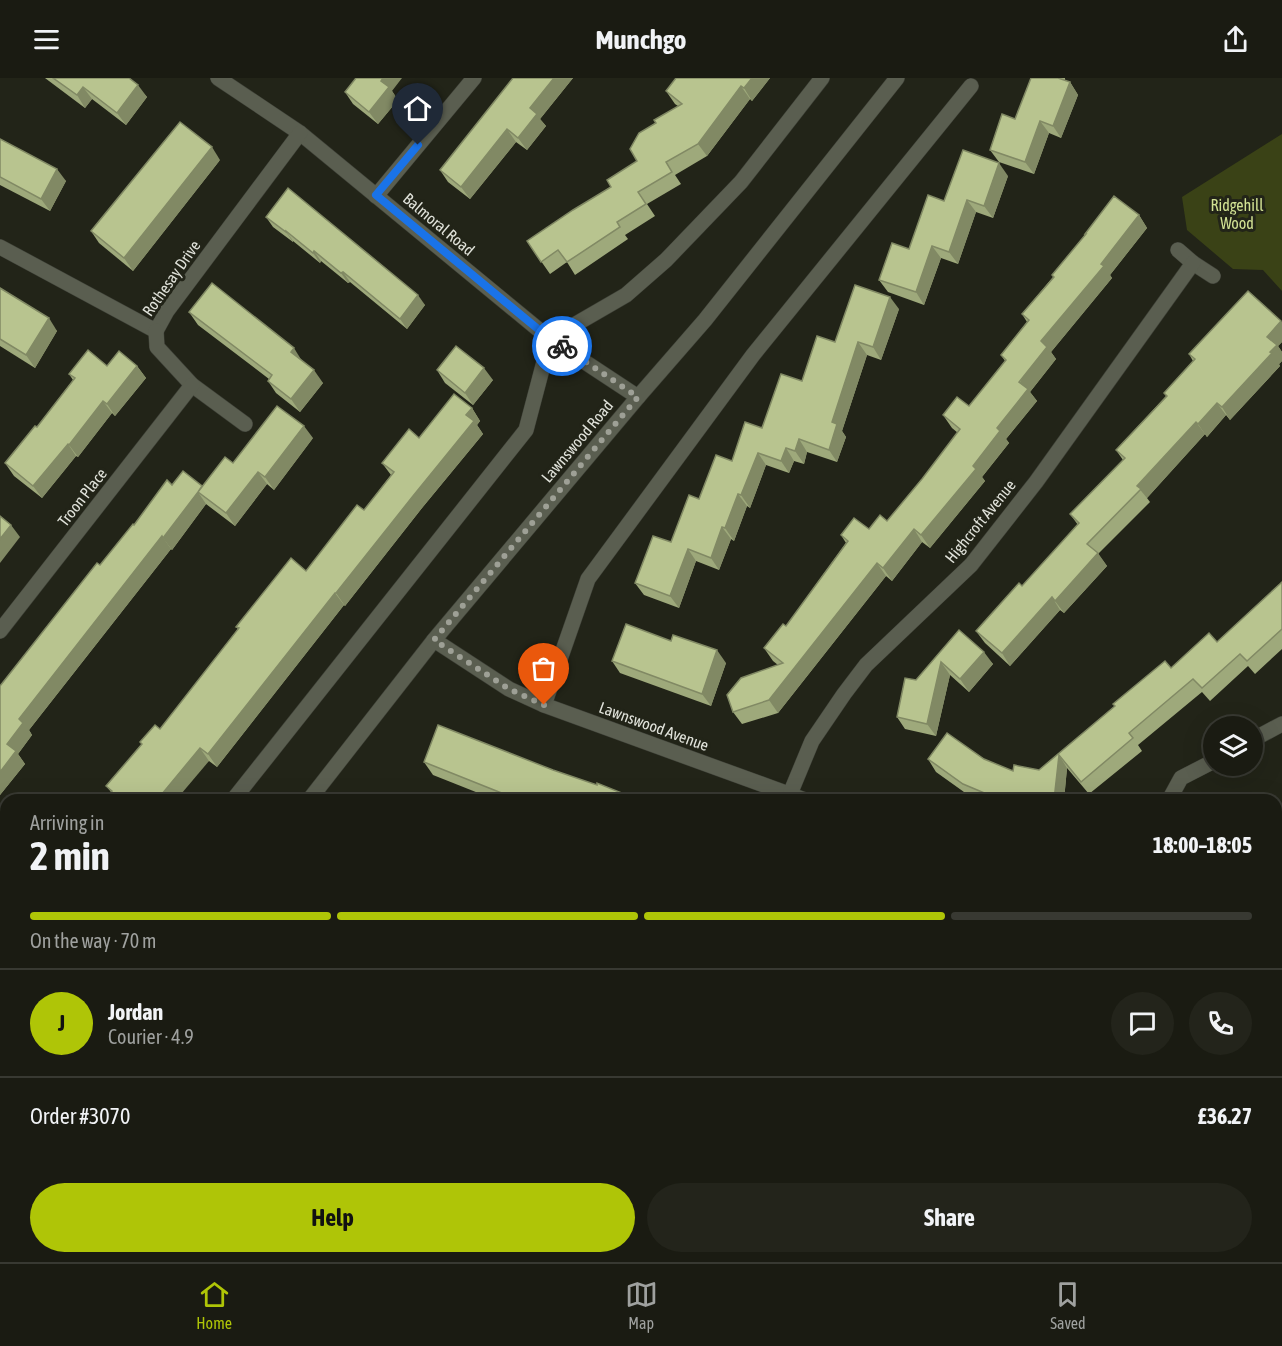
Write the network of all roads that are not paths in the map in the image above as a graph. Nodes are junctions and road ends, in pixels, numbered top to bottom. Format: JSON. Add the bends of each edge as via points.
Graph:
{"nodes":[{"id":1,"x":218,"y":78,"type":"edge"},
{"id":2,"x":474,"y":78,"type":"edge"},
{"id":3,"x":822,"y":78,"type":"edge"},
{"id":4,"x":897,"y":78,"type":"edge"},
{"id":5,"x":971,"y":86,"type":"dead end"},
{"id":6,"x":300,"y":133,"type":"junction"},
{"id":7,"x":376,"y":195,"type":"junction"},
{"id":8,"x":0,"y":247,"type":"edge"},
{"id":9,"x":1178,"y":250,"type":"dead end"},
{"id":10,"x":1193,"y":264,"type":"junction"},
{"id":11,"x":1213,"y":276,"type":"dead end"},
{"id":12,"x":156,"y":331,"type":"junction"},
{"id":13,"x":550,"y":339,"type":"junction"},
{"id":14,"x":192,"y":385,"type":"junction"},
{"id":15,"x":638,"y":397,"type":"junction"},
{"id":16,"x":245,"y":424,"type":"dead end"},
{"id":17,"x":0,"y":631,"type":"edge"},
{"id":18,"x":434,"y":640,"type":"junction"},
{"id":19,"x":544,"y":705,"type":"junction"},
{"id":20,"x":1282,"y":724,"type":"edge"},
{"id":21,"x":1263,"y":734,"type":"edge"},
{"id":22,"x":1203,"y":767,"type":"edge"},
{"id":23,"x":237,"y":794,"type":"edge"},
{"id":24,"x":314,"y":794,"type":"edge"},
{"id":25,"x":790,"y":794,"type":"joint"},
{"id":26,"x":1172,"y":794,"type":"edge"}],
"edges":[{"from":1,"to":6,"type":"street","name":"Balmoral Road"},
{"from":2,"to":7,"type":"street"},
{"from":3,"to":13,"type":"street","via":[[741,182],[666,260],[626,295]]},
{"from":4,"to":15,"type":"street","name":"Lawnswood Road","via":[[705,320]]},
{"from":5,"to":19,"type":"street","via":[[753,355],[588,579]]},
{"from":6,"to":7,"type":"street","name":"Balmoral Road"},
{"from":6,"to":12,"type":"street","name":"Rothesay Drive"},
{"from":7,"to":13,"type":"street","name":"Balmoral Road"},
{"from":8,"to":12,"type":"street","name":"Rothesay Drive"},
{"from":9,"to":10,"type":"street"},
{"from":10,"to":11,"type":"street"},
{"from":10,"to":25,"type":"street","name":"Highcroft Avenue","via":[[1036,482],[971,565],[866,665],[812,741]]},
{"from":12,"to":14,"type":"street","via":[[158,347]]},
{"from":13,"to":15,"type":"street","name":"Balmoral Road"},
{"from":13,"to":23,"type":"street","via":[[526,430]]},
{"from":14,"to":16,"type":"street"},
{"from":14,"to":17,"type":"street","name":"Troon Place"},
{"from":15,"to":18,"type":"street","name":"Lawnswood Road"},
{"from":18,"to":19,"type":"street","name":"Lawnswood Avenue","via":[[509,689]]},
{"from":18,"to":24,"type":"street","name":"Lawnswood Road"},
{"from":19,"to":25,"type":"street","name":"Lawnswood Avenue"},
{"from":20,"to":21,"type":"street"},
{"from":22,"to":26,"type":"street","via":[[1181,778]]}]}
